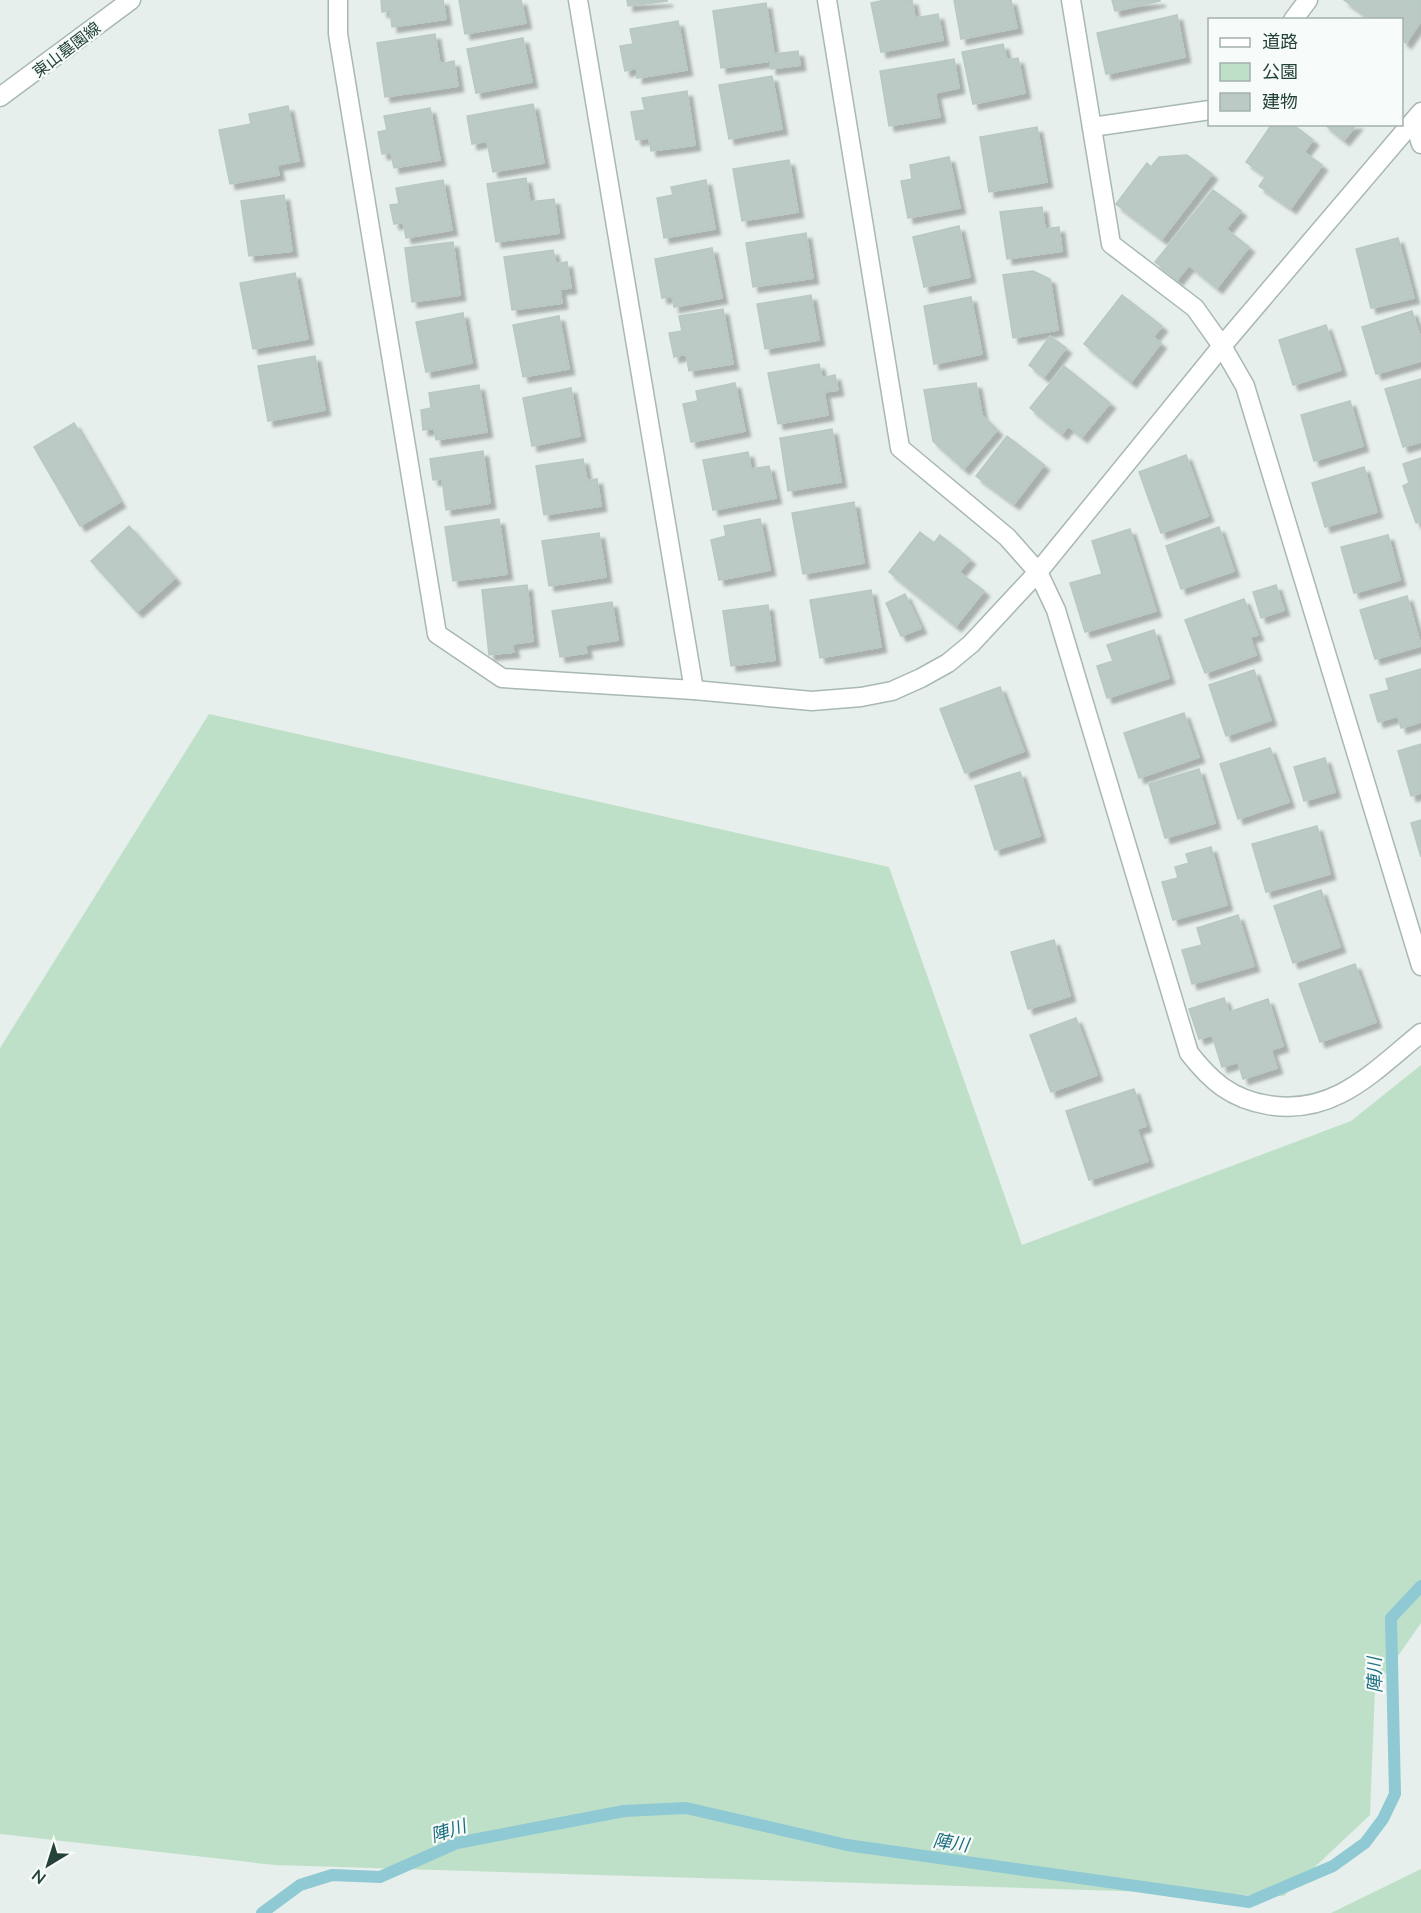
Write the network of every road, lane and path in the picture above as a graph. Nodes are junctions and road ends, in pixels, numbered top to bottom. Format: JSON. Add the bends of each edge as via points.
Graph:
{"nodes":[{"id":1,"x":131,"y":0,"type":"edge"},
{"id":2,"x":338,"y":0,"type":"edge"},
{"id":3,"x":578,"y":0,"type":"edge"},
{"id":4,"x":827,"y":0,"type":"edge"},
{"id":5,"x":1071,"y":0,"type":"edge"},
{"id":6,"x":1308,"y":0,"type":"edge"},
{"id":7,"x":1294,"y":18,"type":"edge"},
{"id":8,"x":0,"y":97,"type":"edge"},
{"id":9,"x":1208,"y":110,"type":"edge"},
{"id":10,"x":1418,"y":116,"type":"edge"},
{"id":11,"x":1092,"y":127,"type":"junction"},
{"id":12,"x":1421,"y":144,"type":"edge"},
{"id":13,"x":1222,"y":346,"type":"junction"},
{"id":14,"x":1038,"y":572,"type":"junction"},
{"id":15,"x":693,"y":690,"type":"junction"},
{"id":16,"x":1421,"y":966,"type":"edge"},
{"id":17,"x":1421,"y":1034,"type":"edge"}],
"edges":[{"from":1,"to":8,"type":"street","name":"東山墓園線"},
{"from":2,"to":15,"type":"street","via":[[338,34],[437,634],[502,678]]},
{"from":3,"to":15,"type":"street"},
{"from":4,"to":14,"type":"street","via":[[900,448],[1007,537]]},
{"from":5,"to":11,"type":"street"},
{"from":6,"to":7,"type":"street"},
{"from":9,"to":11,"type":"street"},
{"from":10,"to":12,"type":"street"},
{"from":10,"to":13,"type":"street"},
{"from":11,"to":13,"type":"street","via":[[1111,244],[1195,308]]},
{"from":13,"to":14,"type":"street"},
{"from":13,"to":16,"type":"street","via":[[1245,386]]},
{"from":14,"to":15,"type":"street","via":[[956,657],[892,691],[812,701]]},
{"from":14,"to":17,"type":"street","via":[[1056,610],[1190,1053],[1211,1080],[1235,1097],[1262,1104],[1288,1109],[1318,1105],[1344,1093]]}]}
